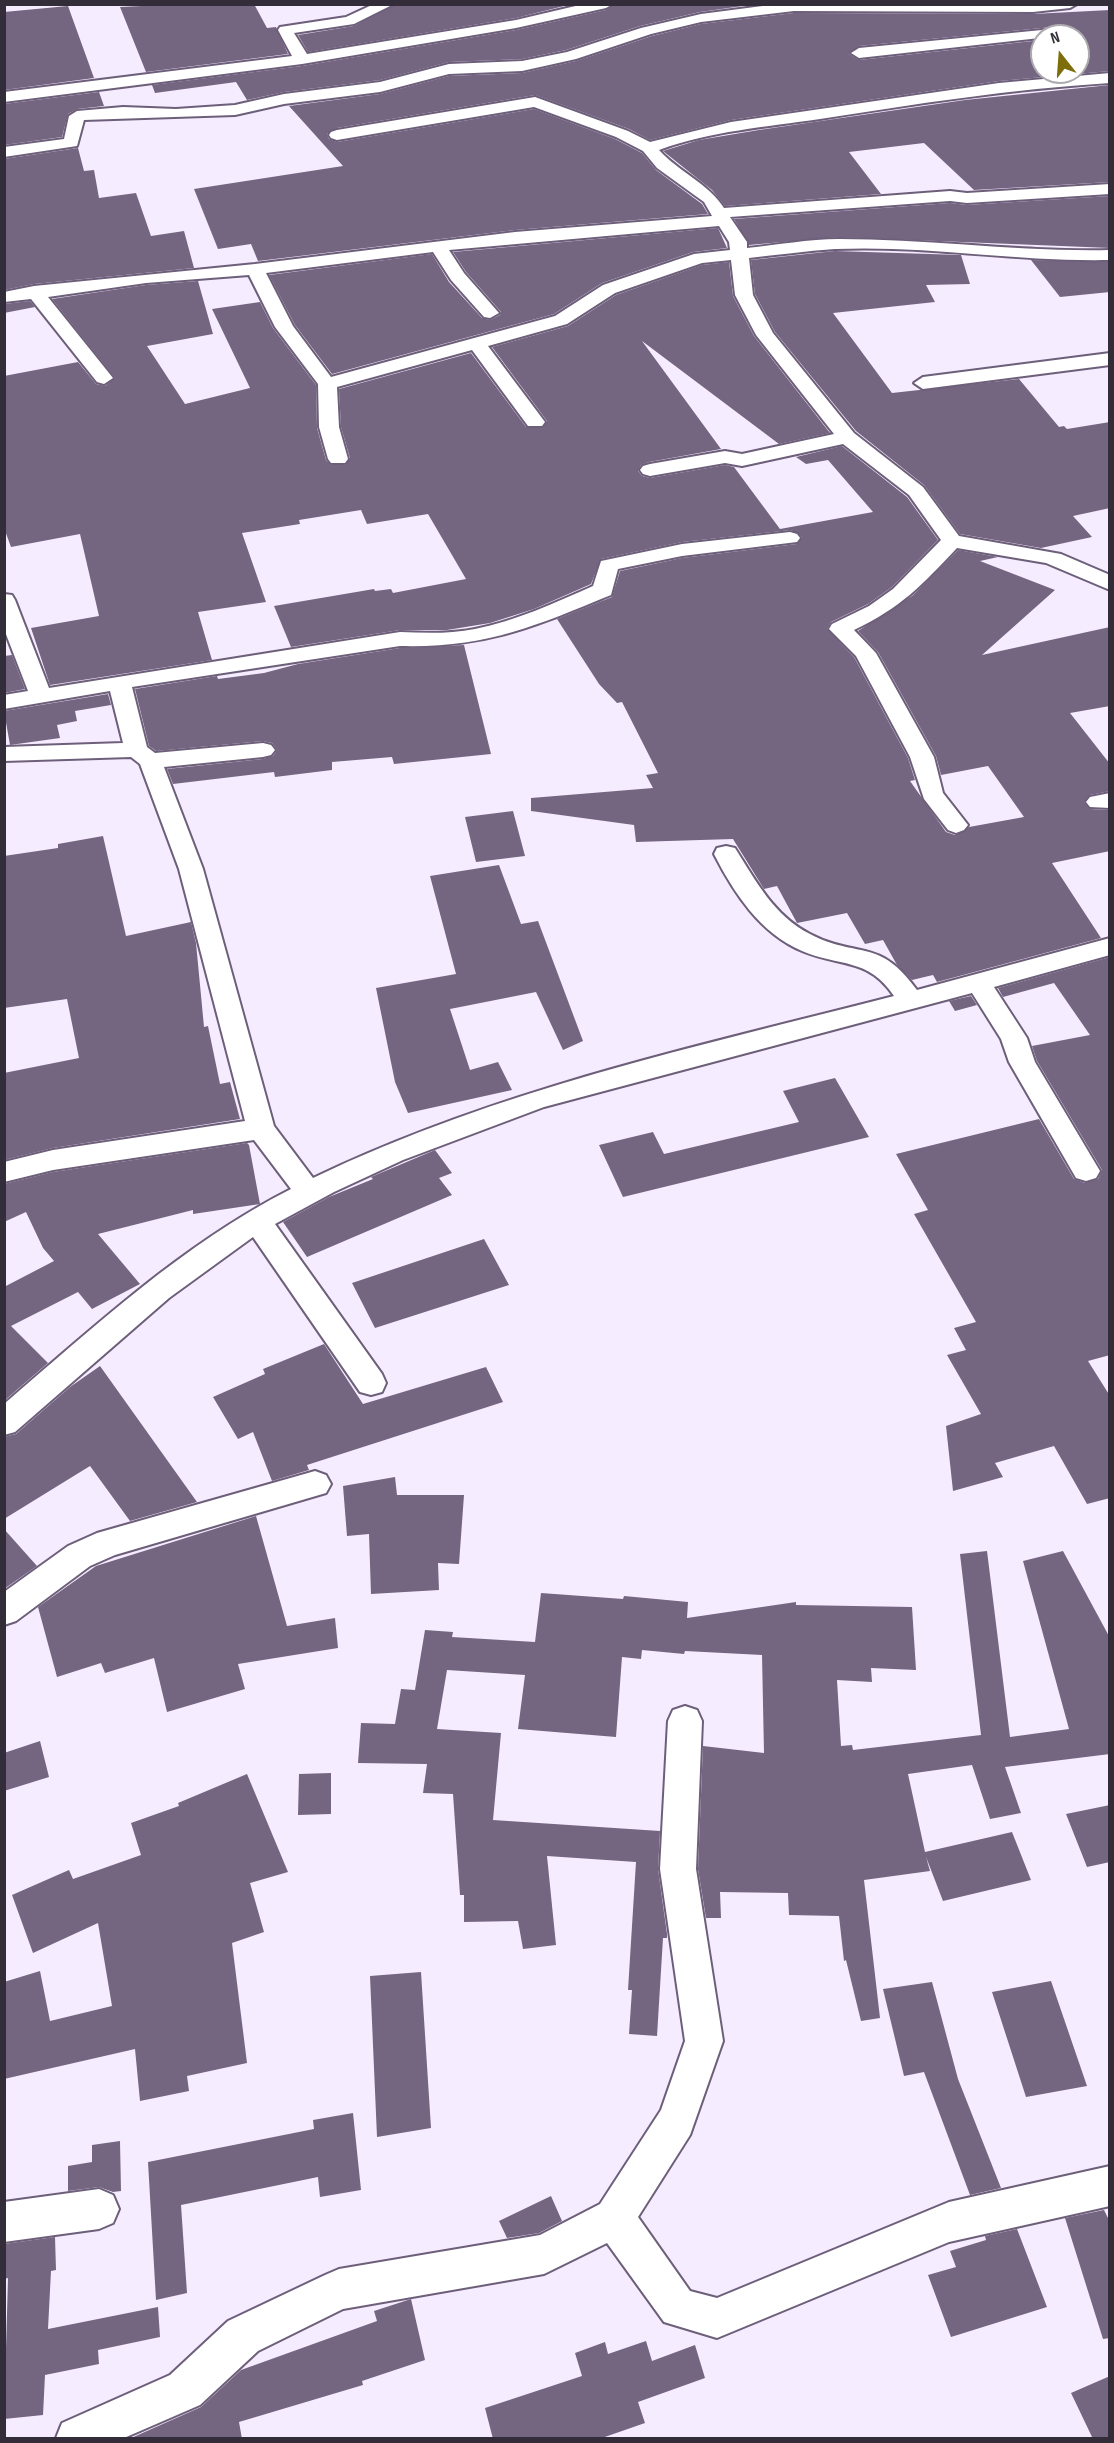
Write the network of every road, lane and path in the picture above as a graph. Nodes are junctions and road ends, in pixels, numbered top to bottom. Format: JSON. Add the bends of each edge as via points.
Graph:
{"nodes":[{"id":1,"x":387,"y":4,"type":"edge"},
{"id":2,"x":606,"y":4,"type":"edge"},
{"id":3,"x":1070,"y":4,"type":"edge"},
{"id":4,"x":1047,"y":7,"type":"junction"},
{"id":5,"x":1051,"y":24,"type":"edge"},
{"id":6,"x":1030,"y":37,"type":"edge"},
{"id":7,"x":859,"y":53,"type":"dead end"},
{"id":8,"x":302,"y":59,"type":"junction"},
{"id":9,"x":1090,"y":77,"type":"edge"},
{"id":10,"x":1110,"y":78,"type":"edge"},
{"id":11,"x":1030,"y":82,"type":"edge"},
{"id":12,"x":4,"y":97,"type":"edge"},
{"id":13,"x":337,"y":135,"type":"dead end"},
{"id":14,"x":649,"y":148,"type":"junction"},
{"id":15,"x":4,"y":152,"type":"edge"},
{"id":16,"x":1110,"y":189,"type":"edge"},
{"id":17,"x":721,"y":216,"type":"junction"},
{"id":18,"x":437,"y":246,"type":"junction"},
{"id":19,"x":739,"y":255,"type":"junction"},
{"id":20,"x":1110,"y":255,"type":"edge"},
{"id":21,"x":255,"y":269,"type":"junction"},
{"id":22,"x":34,"y":291,"type":"junction"},
{"id":23,"x":4,"y":297,"type":"edge"},
{"id":24,"x":490,"y":313,"type":"dead end"},
{"id":25,"x":477,"y":345,"type":"junction"},
{"id":26,"x":1110,"y":359,"type":"edge"},
{"id":27,"x":104,"y":378,"type":"dead end"},
{"id":28,"x":922,"y":383,"type":"dead end"},
{"id":29,"x":327,"y":384,"type":"junction"},
{"id":30,"x":535,"y":422,"type":"dead end"},
{"id":31,"x":847,"y":437,"type":"junction"},
{"id":32,"x":338,"y":459,"type":"dead end"},
{"id":33,"x":650,"y":470,"type":"dead end"},
{"id":34,"x":790,"y":538,"type":"dead end"},
{"id":35,"x":952,"y":541,"type":"junction"},
{"id":36,"x":1110,"y":584,"type":"edge"},
{"id":37,"x":4,"y":600,"type":"edge"},
{"id":38,"x":119,"y":682,"type":"junction"},
{"id":39,"x":40,"y":695,"type":"junction"},
{"id":40,"x":4,"y":702,"type":"edge"},
{"id":41,"x":263,"y":750,"type":"dead end"},
{"id":42,"x":4,"y":754,"type":"edge"},
{"id":43,"x":143,"y":755,"type":"junction"},
{"id":44,"x":956,"y":825,"type":"dead end"},
{"id":45,"x":726,"y":854,"type":"dead end"},
{"id":46,"x":1110,"y":946,"type":"edge"},
{"id":47,"x":979,"y":984,"type":"junction"},
{"id":48,"x":910,"y":999,"type":"junction"},
{"id":49,"x":261,"y":1129,"type":"junction"},
{"id":50,"x":1086,"y":1171,"type":"dead end"},
{"id":51,"x":4,"y":1172,"type":"edge"},
{"id":52,"x":308,"y":1192,"type":"junction"},
{"id":53,"x":257,"y":1221,"type":"junction"},
{"id":54,"x":371,"y":1383,"type":"dead end"},
{"id":55,"x":4,"y":1423,"type":"edge"},
{"id":56,"x":315,"y":1484,"type":"dead end"},
{"id":57,"x":4,"y":1611,"type":"edge"},
{"id":58,"x":685,"y":1721,"type":"dead end"},
{"id":59,"x":1110,"y":2186,"type":"edge"},
{"id":60,"x":99,"y":2209,"type":"dead end"},
{"id":61,"x":614,"y":2218,"type":"junction"},
{"id":62,"x":4,"y":2222,"type":"edge"},
{"id":63,"x":77,"y":2439,"type":"edge"}],
"edges":[{"from":1,"to":8,"type":"street","via":[[349,21],[285,30]]},
{"from":2,"to":8,"type":"street","via":[[516,24]]},
{"from":3,"to":4,"type":"street"},
{"from":4,"to":5,"type":"street"},
{"from":4,"to":15,"type":"street","via":[[836,5],[701,18],[571,56],[522,66],[448,69],[380,87],[284,99],[235,110],[76,116],[71,143]]},
{"from":6,"to":7,"type":"street"},
{"from":8,"to":12,"type":"street"},
{"from":9,"to":10,"type":"street"},
{"from":11,"to":14,"type":"street","via":[[679,136]]},
{"from":13,"to":14,"type":"street","via":[[536,102]]},
{"from":14,"to":17,"type":"street","via":[[663,164],[710,199]]},
{"from":16,"to":17,"type":"street","via":[[950,196]]},
{"from":17,"to":18,"type":"street"},
{"from":17,"to":19,"type":"street","via":[[738,242]]},
{"from":18,"to":21,"type":"street"},
{"from":18,"to":24,"type":"street"},
{"from":19,"to":20,"type":"street","via":[[836,244],[1060,256]]},
{"from":19,"to":25,"type":"street","via":[[700,258],[609,289],[561,320]]},
{"from":19,"to":31,"type":"street","via":[[744,295],[765,335]]},
{"from":21,"to":22,"type":"street"},
{"from":21,"to":29,"type":"street","via":[[284,327]]},
{"from":22,"to":23,"type":"street"},
{"from":22,"to":27,"type":"street"},
{"from":25,"to":29,"type":"street"},
{"from":25,"to":30,"type":"street"},
{"from":26,"to":28,"type":"street"},
{"from":29,"to":32,"type":"street","via":[[329,428]]},
{"from":31,"to":33,"type":"street","via":[[742,460],[725,457]]},
{"from":31,"to":35,"type":"street","via":[[916,491]]},
{"from":34,"to":38,"type":"street","via":[[682,550],[608,565],[603,590],[525,623],[475,636],[390,641]]},
{"from":35,"to":36,"type":"street","via":[[1040,555],[1090,572]]},
{"from":35,"to":44,"type":"street","via":[[901,594],[840,628],[865,653],[922,757],[932,794]]},
{"from":37,"to":39,"type":"street"},
{"from":38,"to":39,"type":"street"},
{"from":38,"to":43,"type":"street"},
{"from":39,"to":40,"type":"street"},
{"from":41,"to":43,"type":"street"},
{"from":42,"to":43,"type":"street"},
{"from":43,"to":49,"type":"street","via":[[191,869]]},
{"from":45,"to":48,"type":"street","via":[[742,886],[771,918],[812,945],[887,969]]},
{"from":46,"to":47,"type":"street"},
{"from":47,"to":48,"type":"street"},
{"from":47,"to":50,"type":"street","via":[[1014,1038],[1022,1062]]},
{"from":48,"to":52,"type":"street","via":[[536,1099],[393,1154]]},
{"from":49,"to":51,"type":"street","via":[[53,1160]]},
{"from":49,"to":52,"type":"street"},
{"from":52,"to":53,"type":"street"},
{"from":53,"to":54,"type":"street"},
{"from":53,"to":55,"type":"street","via":[[189,1266]]},
{"from":56,"to":57,"type":"street","via":[[108,1543],[79,1556]]},
{"from":58,"to":61,"type":"street","via":[[678,1869],[704,2041],[676,2121]]},
{"from":59,"to":61,"type":"street","via":[[949,2222],[717,2318],[678,2308]]},
{"from":60,"to":62,"type":"street"},
{"from":61,"to":63,"type":"street","via":[[544,2254],[339,2289],[243,2336],[185,2390]]}]}
